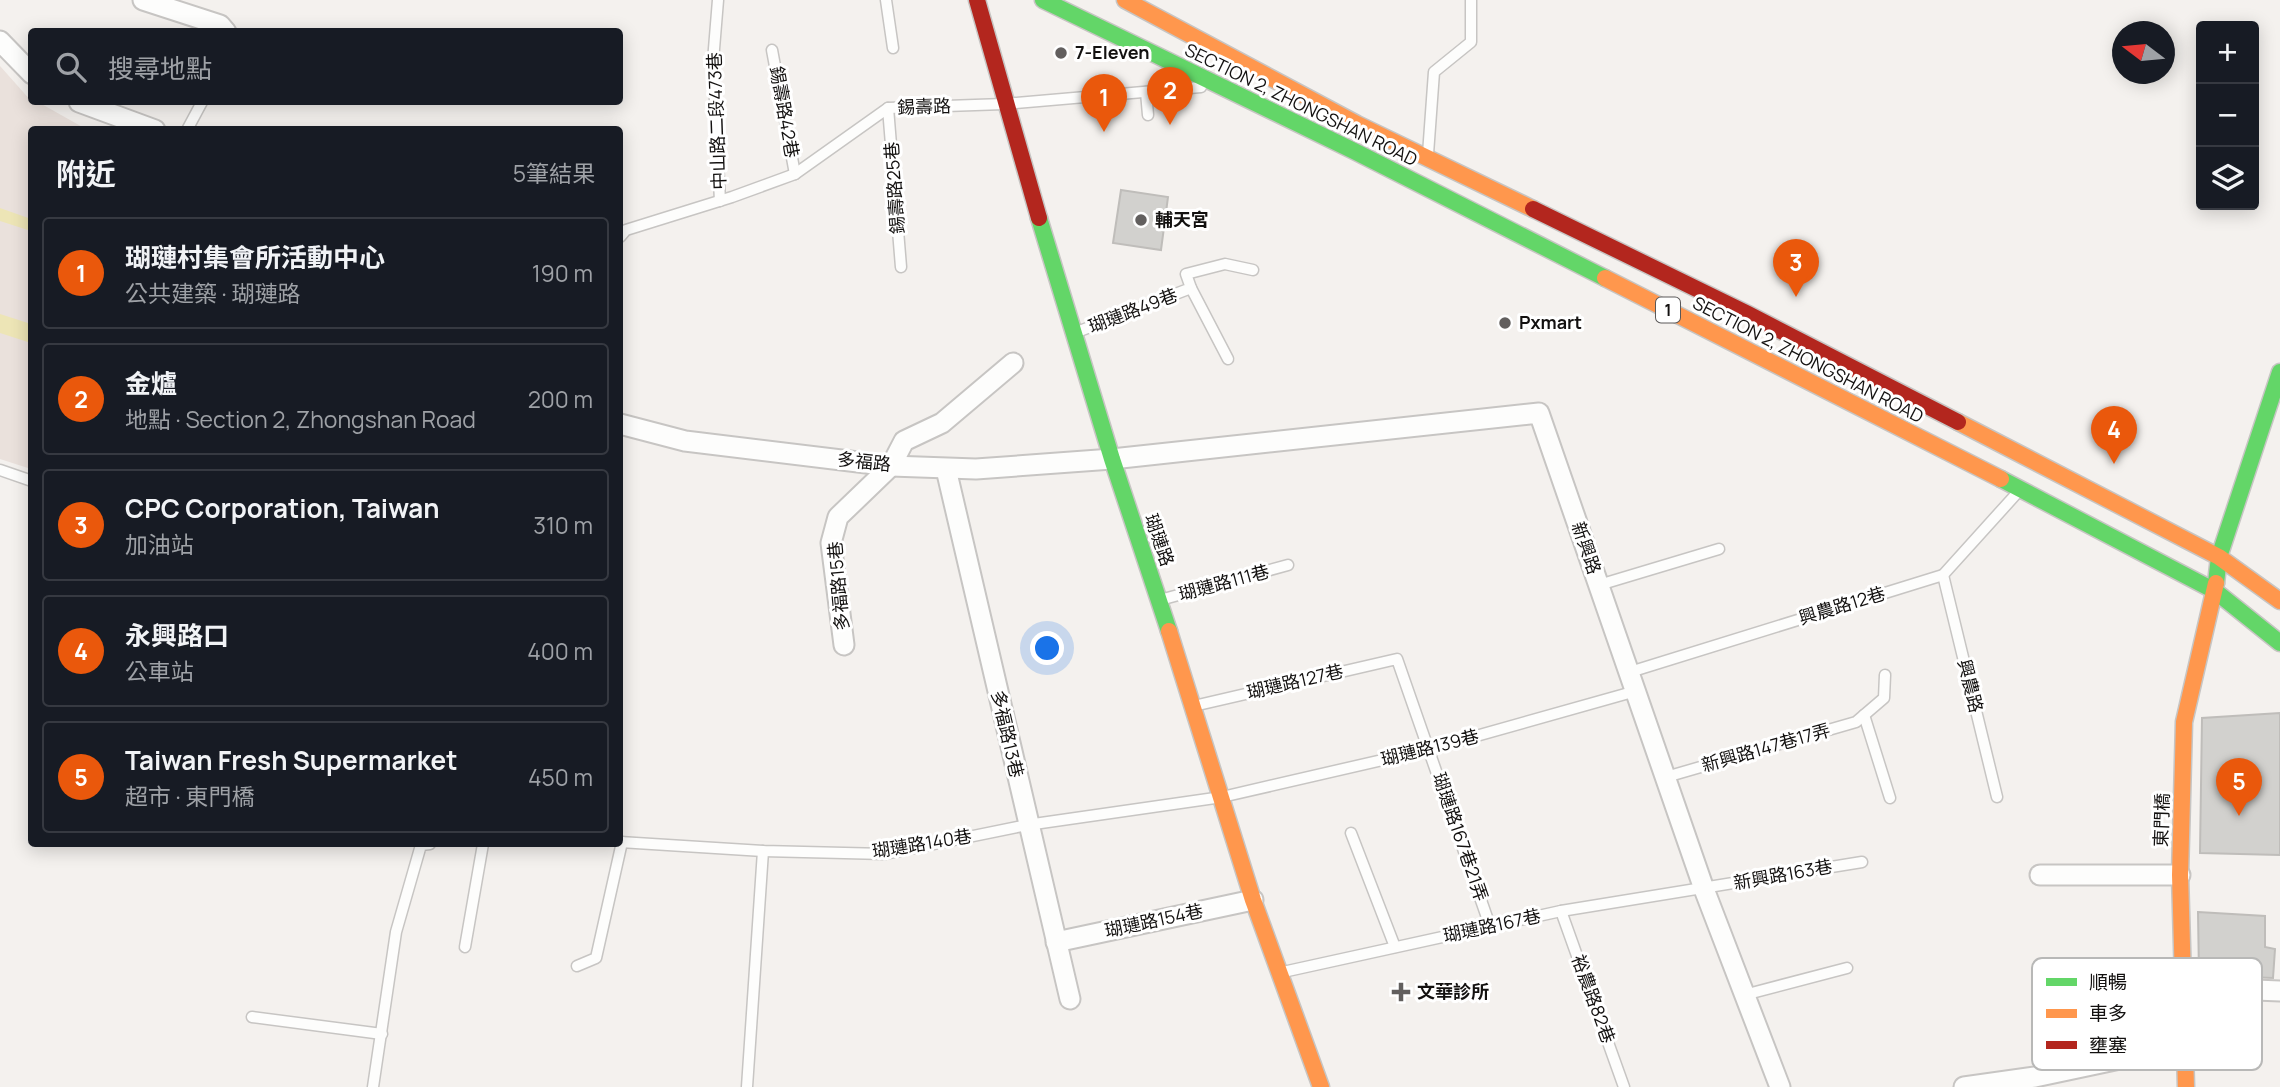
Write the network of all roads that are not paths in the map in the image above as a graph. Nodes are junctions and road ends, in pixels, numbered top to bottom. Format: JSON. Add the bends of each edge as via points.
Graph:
{"nodes":[{"id":1,"x":143,"y":0,"type":"edge"},
{"id":2,"x":718,"y":0,"type":"edge"},
{"id":3,"x":886,"y":0,"type":"edge"},
{"id":4,"x":977,"y":0,"type":"edge"},
{"id":5,"x":1043,"y":0,"type":"edge"},
{"id":6,"x":1125,"y":0,"type":"edge"},
{"id":7,"x":1471,"y":0,"type":"edge"},
{"id":8,"x":223,"y":28,"type":"edge"},
{"id":9,"x":0,"y":41,"type":"edge"},
{"id":10,"x":893,"y":48,"type":"dead end"},
{"id":11,"x":772,"y":50,"type":"dead end"},
{"id":12,"x":28,"y":70,"type":"edge"},
{"id":13,"x":1219,"y":86,"type":"junction"},
{"id":14,"x":1146,"y":92,"type":"junction"},
{"id":15,"x":1004,"y":104,"type":"junction"},
{"id":16,"x":87,"y":105,"type":"edge"},
{"id":17,"x":200,"y":105,"type":"edge"},
{"id":18,"x":888,"y":108,"type":"junction"},
{"id":19,"x":1148,"y":115,"type":"dead end"},
{"id":20,"x":144,"y":126,"type":"edge"},
{"id":21,"x":189,"y":126,"type":"edge"},
{"id":22,"x":1428,"y":158,"type":"junction"},
{"id":23,"x":795,"y":174,"type":"junction"},
{"id":24,"x":1414,"y":181,"type":"junction"},
{"id":25,"x":720,"y":201,"type":"junction"},
{"id":26,"x":623,"y":234,"type":"edge"},
{"id":27,"x":901,"y":267,"type":"dead end"},
{"id":28,"x":1253,"y":270,"type":"dead end"},
{"id":29,"x":1191,"y":288,"type":"junction"},
{"id":30,"x":1074,"y":334,"type":"junction"},
{"id":31,"x":1228,"y":359,"type":"dead end"},
{"id":32,"x":1013,"y":363,"type":"dead end"},
{"id":33,"x":2280,"y":372,"type":"edge"},
{"id":34,"x":623,"y":425,"type":"edge"},
{"id":35,"x":1112,"y":459,"type":"junction"},
{"id":36,"x":891,"y":466,"type":"junction"},
{"id":37,"x":946,"y":469,"type":"junction"},
{"id":38,"x":0,"y":470,"type":"edge"},
{"id":39,"x":28,"y":480,"type":"edge"},
{"id":40,"x":2021,"y":489,"type":"junction"},
{"id":41,"x":1719,"y":549,"type":"dead end"},
{"id":42,"x":2219,"y":557,"type":"junction"},
{"id":43,"x":1288,"y":565,"type":"dead end"},
{"id":44,"x":1943,"y":575,"type":"junction"},
{"id":45,"x":1599,"y":585,"type":"junction"},
{"id":46,"x":2215,"y":591,"type":"junction"},
{"id":47,"x":1159,"y":600,"type":"junction"},
{"id":48,"x":2280,"y":601,"type":"edge"},
{"id":49,"x":2280,"y":643,"type":"edge"},
{"id":50,"x":844,"y":645,"type":"dead end"},
{"id":51,"x":1397,"y":659,"type":"joint"},
{"id":52,"x":1630,"y":672,"type":"junction"},
{"id":53,"x":1885,"y":675,"type":"dead end"},
{"id":54,"x":1636,"y":691,"type":"junction"},
{"id":55,"x":1194,"y":705,"type":"junction"},
{"id":56,"x":1864,"y":715,"type":"junction"},
{"id":57,"x":1430,"y":749,"type":"junction"},
{"id":58,"x":1666,"y":777,"type":"junction"},
{"id":59,"x":1222,"y":797,"type":"junction"},
{"id":60,"x":1997,"y":797,"type":"dead end"},
{"id":61,"x":1890,"y":798,"type":"dead end"},
{"id":62,"x":1027,"y":825,"type":"junction"},
{"id":63,"x":1351,"y":833,"type":"dead end"},
{"id":64,"x":623,"y":842,"type":"edge"},
{"id":65,"x":420,"y":847,"type":"edge"},
{"id":66,"x":482,"y":847,"type":"edge"},
{"id":67,"x":620,"y":847,"type":"edge"},
{"id":68,"x":763,"y":851,"type":"junction"},
{"id":69,"x":1862,"y":862,"type":"dead end"},
{"id":70,"x":2040,"y":875,"type":"dead end"},
{"id":71,"x":2180,"y":875,"type":"junction"},
{"id":72,"x":1704,"y":889,"type":"junction"},
{"id":73,"x":1253,"y":900,"type":"junction"},
{"id":74,"x":1561,"y":911,"type":"junction"},
{"id":75,"x":1490,"y":926,"type":"junction"},
{"id":76,"x":1056,"y":942,"type":"junction"},
{"id":77,"x":465,"y":947,"type":"dead end"},
{"id":78,"x":1395,"y":947,"type":"junction"},
{"id":79,"x":2182,"y":958,"type":"edge"},
{"id":80,"x":577,"y":966,"type":"dead end"},
{"id":81,"x":1847,"y":968,"type":"dead end"},
{"id":82,"x":1282,"y":973,"type":"junction"},
{"id":83,"x":2262,"y":990,"type":"edge"},
{"id":84,"x":2280,"y":991,"type":"edge"},
{"id":85,"x":1744,"y":995,"type":"junction"},
{"id":86,"x":1070,"y":999,"type":"dead end"},
{"id":87,"x":252,"y":1017,"type":"dead end"},
{"id":88,"x":382,"y":1034,"type":"junction"},
{"id":89,"x":2085,"y":1070,"type":"edge"},
{"id":90,"x":2036,"y":1082,"type":"edge"},
{"id":91,"x":373,"y":1087,"type":"edge"},
{"id":92,"x":747,"y":1087,"type":"edge"},
{"id":93,"x":1321,"y":1087,"type":"edge"},
{"id":94,"x":1624,"y":1087,"type":"edge"},
{"id":95,"x":1780,"y":1087,"type":"edge"},
{"id":96,"x":1964,"y":1087,"type":"edge"}],
"edges":[{"from":1,"to":8,"type":"street"},
{"from":2,"to":25,"type":"lane","name":"中山路二段473巷","via":[[713,61]]},
{"from":3,"to":10,"type":"lane"},
{"from":4,"to":15,"type":"main road","name":"瑚璉路"},
{"from":5,"to":13,"type":"main road","name":"SECTION 2, ZHONGSHAN ROAD","number":"1"},
{"from":6,"to":22,"type":"main road","name":"SECTION 2, ZHONGSHAN ROAD","number":"1"},
{"from":7,"to":22,"type":"lane","via":[[1471,41],[1434,72]]},
{"from":9,"to":12,"type":"street"},
{"from":11,"to":23,"type":"lane","name":"錫壽路42巷"},
{"from":13,"to":14,"type":"lane","name":"錫壽路"},
{"from":13,"to":24,"type":"main road","name":"SECTION 2, ZHONGSHAN ROAD","number":"1"},
{"from":14,"to":15,"type":"lane","name":"錫壽路"},
{"from":14,"to":19,"type":"lane"},
{"from":15,"to":18,"type":"lane","name":"錫壽路"},
{"from":15,"to":30,"type":"main road","name":"瑚璉路"},
{"from":16,"to":20,"type":"street"},
{"from":17,"to":21,"type":"lane"},
{"from":18,"to":23,"type":"lane","name":"錫壽路"},
{"from":18,"to":27,"type":"lane","name":"錫壽路25巷"},
{"from":22,"to":24,"type":"lane"},
{"from":22,"to":42,"type":"main road","name":"SECTION 2, ZHONGSHAN ROAD","number":"1","via":[[1748,314]]},
{"from":23,"to":25,"type":"lane","name":"錫壽路"},
{"from":24,"to":40,"type":"main road","name":"SECTION 2, ZHONGSHAN ROAD","number":"1"},
{"from":25,"to":26,"type":"lane","name":"錫壽路"},
{"from":28,"to":29,"type":"lane","name":"瑚璉路49巷","via":[[1225,264],[1186,274]]},
{"from":29,"to":30,"type":"lane","name":"瑚璉路49巷"},
{"from":29,"to":31,"type":"lane","name":"瑚璉路49巷"},
{"from":30,"to":35,"type":"main road","name":"瑚璉路"},
{"from":32,"to":36,"type":"street","name":"多福路15巷","via":[[942,423],[904,441]]},
{"from":33,"to":42,"type":"main road","name":"東門橋"},
{"from":34,"to":36,"type":"street","name":"多福路","via":[[685,441]]},
{"from":35,"to":37,"type":"street","name":"多福路"},
{"from":35,"to":45,"type":"street","name":"新興路","via":[[1539,413]]},
{"from":35,"to":47,"type":"main road","name":"瑚璉路"},
{"from":36,"to":37,"type":"street","name":"多福路"},
{"from":36,"to":50,"type":"street","name":"多福路15巷","via":[[838,517],[831,543]]},
{"from":37,"to":62,"type":"street","name":"多福路13巷"},
{"from":38,"to":39,"type":"lane"},
{"from":40,"to":44,"type":"lane"},
{"from":40,"to":46,"type":"main road","name":"SECTION 2, ZHONGSHAN ROAD","number":"1"},
{"from":41,"to":45,"type":"lane"},
{"from":42,"to":46,"type":"main road","name":"東門橋"},
{"from":42,"to":48,"type":"main road","name":"SECTION 2, ZHONGSHAN ROAD","number":"1"},
{"from":43,"to":47,"type":"lane","name":"瑚璉路111巷"},
{"from":44,"to":52,"type":"lane","name":"興農路12巷"},
{"from":44,"to":60,"type":"lane","name":"興農路"},
{"from":45,"to":52,"type":"street","name":"新興路"},
{"from":46,"to":49,"type":"main road","name":"SECTION 2, ZHONGSHAN ROAD","number":"1"},
{"from":46,"to":71,"type":"main road","name":"東門橋","via":[[2184,722]]},
{"from":47,"to":55,"type":"main road","name":"瑚璉路"},
{"from":51,"to":55,"type":"lane","name":"瑚璉路127巷"},
{"from":51,"to":57,"type":"lane","name":"瑚璉路167巷21弄"},
{"from":52,"to":54,"type":"street","name":"新興路"},
{"from":53,"to":56,"type":"lane","name":"新興路147巷17弄","via":[[1884,698]]},
{"from":54,"to":57,"type":"lane","name":"瑚璉路139巷"},
{"from":54,"to":58,"type":"street","name":"新興路"},
{"from":55,"to":59,"type":"main road","name":"瑚璉路"},
{"from":56,"to":58,"type":"lane","name":"新興路147巷17弄","via":[[1856,722]]},
{"from":56,"to":61,"type":"lane"},
{"from":57,"to":59,"type":"lane","name":"瑚璉路139巷"},
{"from":57,"to":75,"type":"lane","name":"瑚璉路167巷21弄"},
{"from":58,"to":72,"type":"street","name":"新興路"},
{"from":59,"to":62,"type":"lane","name":"瑚璉路140巷"},
{"from":59,"to":73,"type":"main road","name":"瑚璉路"},
{"from":62,"to":68,"type":"lane","name":"瑚璉路140巷","via":[[885,854]]},
{"from":62,"to":76,"type":"street","name":"多福路13巷"},
{"from":63,"to":78,"type":"lane"},
{"from":64,"to":68,"type":"lane","name":"瑚璉路140巷"},
{"from":65,"to":88,"type":"lane","via":[[396,932]]},
{"from":66,"to":77,"type":"lane"},
{"from":67,"to":80,"type":"lane","via":[[596,958]]},
{"from":68,"to":92,"type":"lane"},
{"from":69,"to":72,"type":"lane","name":"新興路163巷"},
{"from":70,"to":71,"type":"street"},
{"from":71,"to":79,"type":"main road","name":"東門橋"},
{"from":72,"to":74,"type":"lane","name":"瑚璉路167巷"},
{"from":72,"to":85,"type":"street","name":"新興路"},
{"from":73,"to":76,"type":"street","name":"瑚璉路154巷"},
{"from":73,"to":82,"type":"main road","name":"瑚璉路"},
{"from":74,"to":75,"type":"lane","name":"瑚璉路167巷"},
{"from":74,"to":94,"type":"lane","name":"裕農路82巷"},
{"from":75,"to":78,"type":"lane","name":"瑚璉路167巷"},
{"from":76,"to":86,"type":"street","name":"多福路13巷"},
{"from":78,"to":82,"type":"lane","name":"瑚璉路167巷"},
{"from":81,"to":85,"type":"lane"},
{"from":82,"to":93,"type":"main road","name":"瑚璉路"},
{"from":83,"to":84,"type":"street"},
{"from":85,"to":95,"type":"street","name":"新興路"},
{"from":87,"to":88,"type":"lane"},
{"from":88,"to":91,"type":"lane"},
{"from":89,"to":90,"type":"street"},
{"from":90,"to":96,"type":"street"}]}
